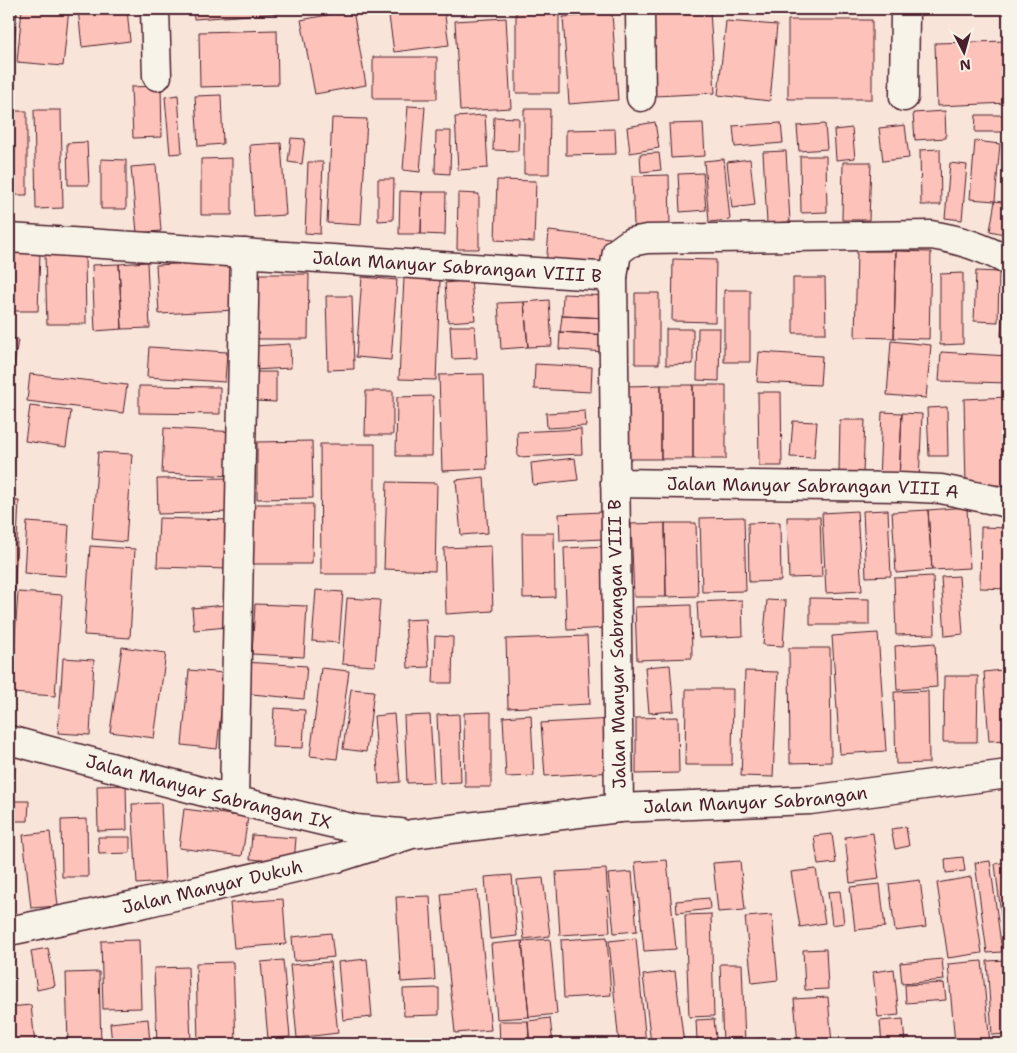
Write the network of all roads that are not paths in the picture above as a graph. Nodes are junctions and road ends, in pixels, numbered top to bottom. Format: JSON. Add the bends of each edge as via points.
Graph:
{"nodes":[{"id":1,"x":155,"y":9,"type":"edge"},
{"id":2,"x":640,"y":9,"type":"edge"},
{"id":3,"x":905,"y":9,"type":"edge"},
{"id":4,"x":158,"y":76,"type":"dead end"},
{"id":5,"x":641,"y":97,"type":"dead end"},
{"id":6,"x":904,"y":97,"type":"dead end"},
{"id":7,"x":9,"y":238,"type":"edge"},
{"id":8,"x":245,"y":253,"type":"junction"},
{"id":9,"x":1008,"y":261,"type":"edge"},
{"id":10,"x":613,"y":277,"type":"junction"},
{"id":11,"x":615,"y":483,"type":"junction"},
{"id":12,"x":1008,"y":503,"type":"edge"},
{"id":13,"x":9,"y":740,"type":"edge"},
{"id":14,"x":1008,"y":774,"type":"edge"},
{"id":15,"x":234,"y":800,"type":"junction"},
{"id":16,"x":619,"y":808,"type":"junction"},
{"id":17,"x":412,"y":834,"type":"junction"},
{"id":18,"x":9,"y":931,"type":"edge"}],
"edges":[{"from":1,"to":4,"type":"street"},
{"from":2,"to":5,"type":"street"},
{"from":3,"to":6,"type":"street"},
{"from":7,"to":8,"type":"street","name":"Jalan Manyar Sabrangan VIII B"},
{"from":8,"to":10,"type":"street","name":"Jalan Manyar Sabrangan VIII B"},
{"from":8,"to":15,"type":"street"},
{"from":9,"to":10,"type":"street","via":[[988,251],[931,235],[647,240],[631,242],[617,252]]},
{"from":10,"to":11,"type":"street","name":"Jalan Manyar Sabrangan VIII B"},
{"from":11,"to":12,"type":"street","name":"Jalan Manyar Sabrangan VIII A","via":[[899,487],[941,490]]},
{"from":11,"to":16,"type":"street","name":"Jalan Manyar Sabrangan VIII B"},
{"from":13,"to":15,"type":"street","name":"Jalan Manyar Sabrangan IX"},
{"from":14,"to":16,"type":"street","name":"Jalan Manyar Sabrangan","via":[[810,800]]},
{"from":15,"to":17,"type":"street","name":"Jalan Manyar Sabrangan IX","via":[[356,829]]},
{"from":16,"to":17,"type":"street","name":"Jalan Manyar Sabrangan"},
{"from":17,"to":18,"type":"street","name":"Jalan Manyar Dukuh","via":[[337,858]]}]}
